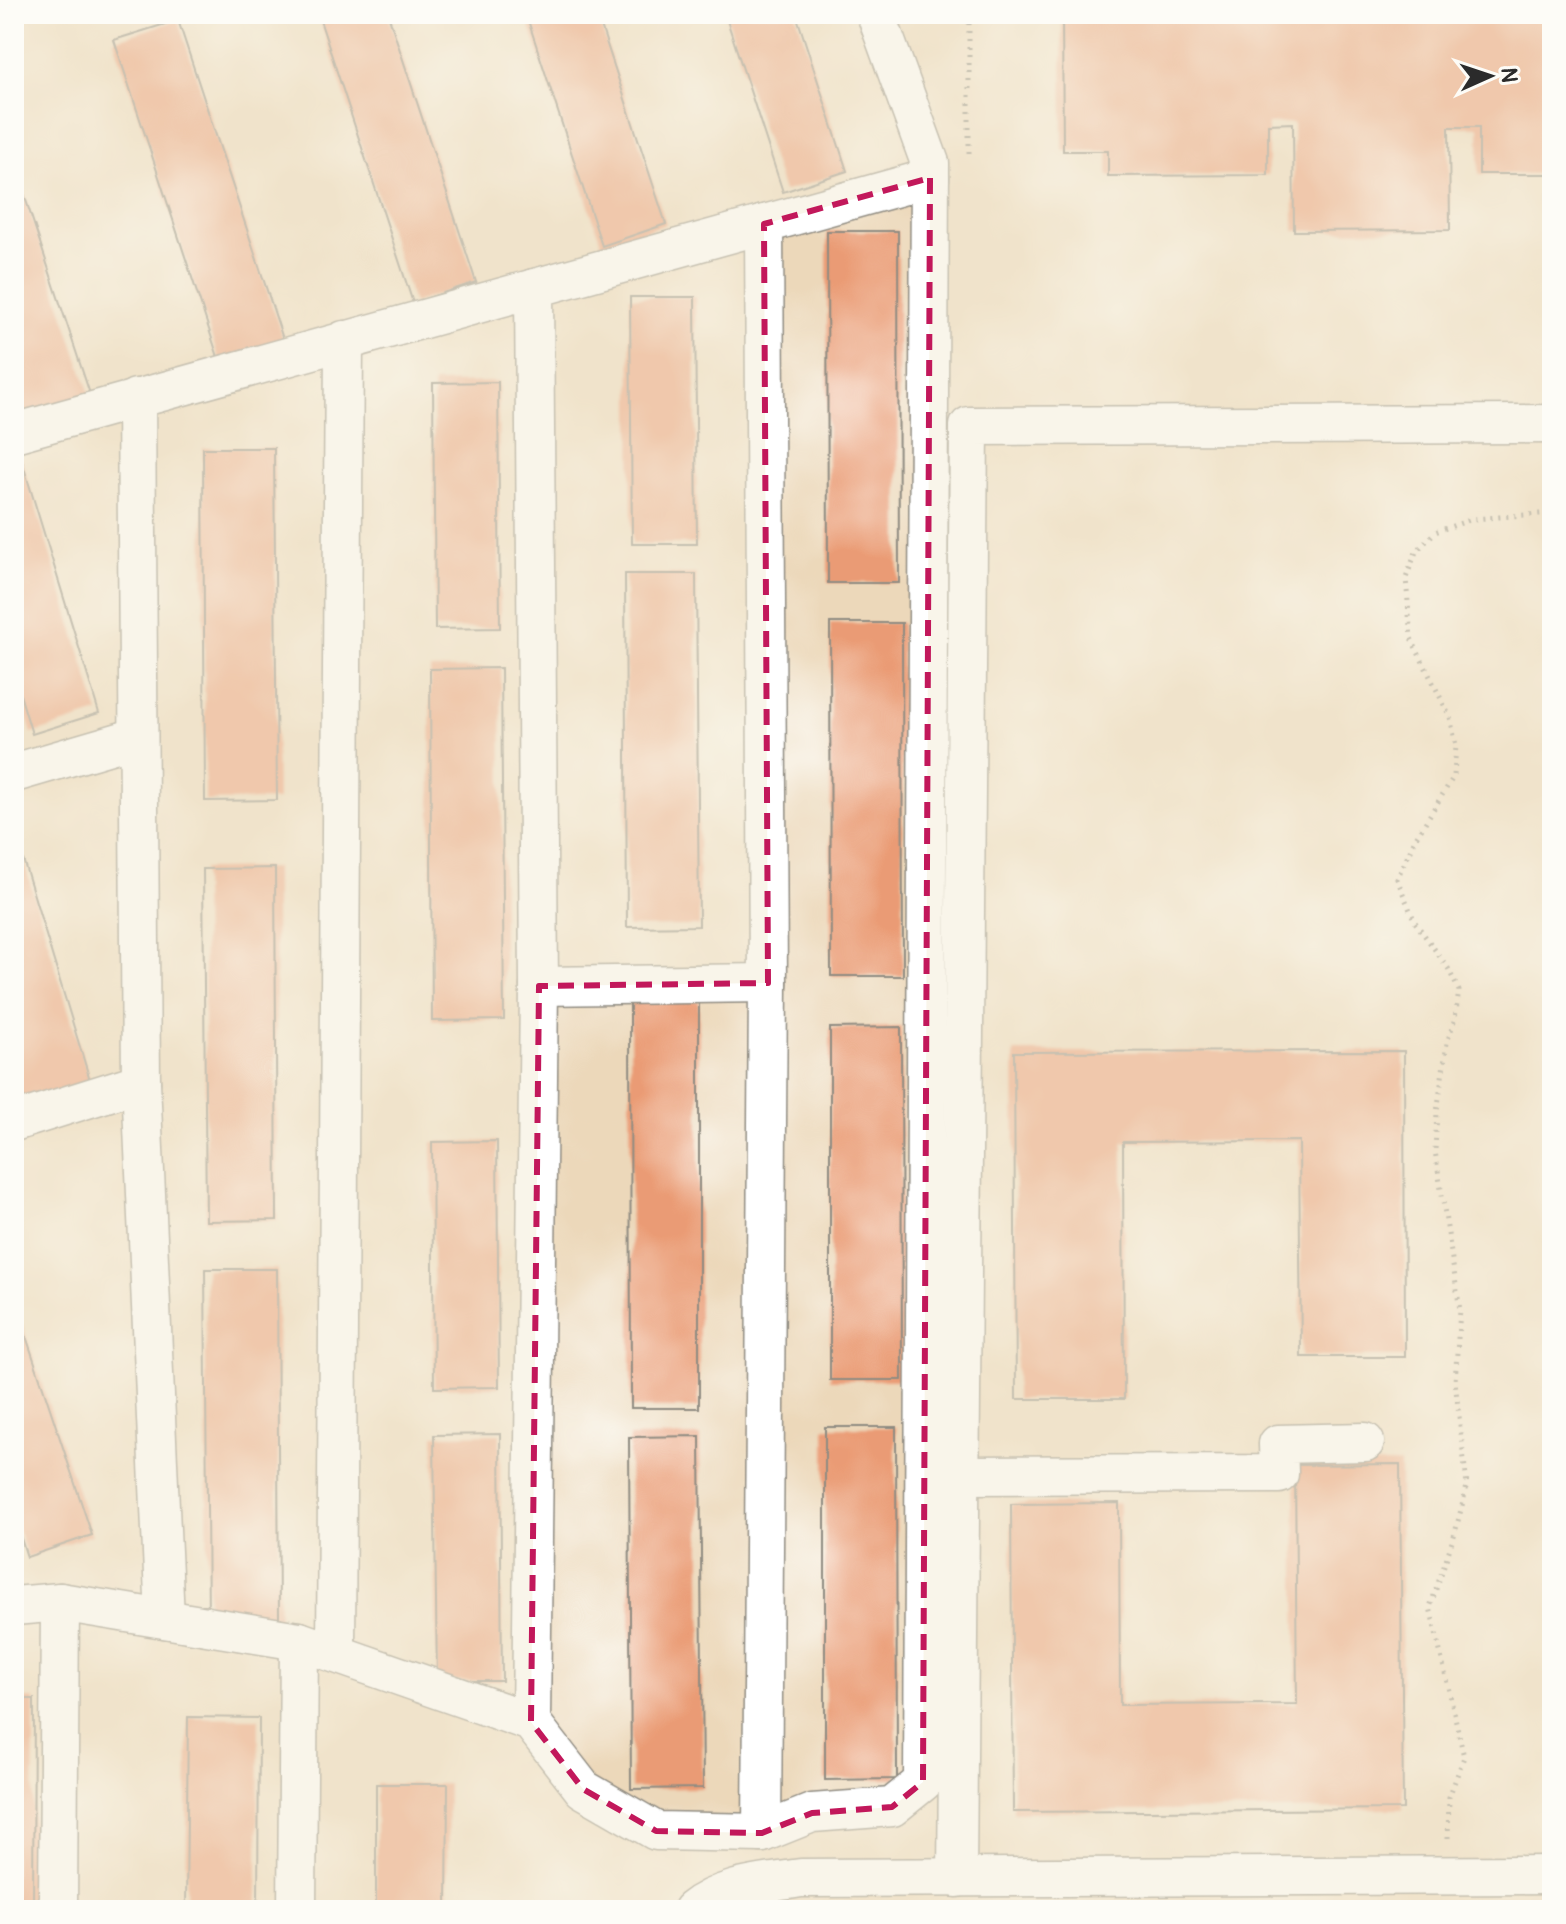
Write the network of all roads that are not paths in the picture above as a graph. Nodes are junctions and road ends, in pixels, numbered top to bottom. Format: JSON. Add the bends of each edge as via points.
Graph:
{"nodes":[{"id":1,"x":876,"y":14,"type":"edge"},
{"id":2,"x":930,"y":178,"type":"junction"},
{"id":3,"x":764,"y":224,"type":"junction"},
{"id":4,"x":534,"y":288,"type":"junction"},
{"id":5,"x":344,"y":340,"type":"junction"},
{"id":6,"x":136,"y":398,"type":"junction"},
{"id":7,"x":1552,"y":424,"type":"edge"},
{"id":8,"x":14,"y":433,"type":"edge"},
{"id":9,"x":137,"y":737,"type":"junction"},
{"id":10,"x":14,"y":773,"type":"edge"},
{"id":11,"x":768,"y":983,"type":"junction"},
{"id":12,"x":539,"y":986,"type":"junction"},
{"id":13,"x":141,"y":1082,"type":"junction"},
{"id":14,"x":14,"y":1122,"type":"edge"},
{"id":15,"x":1365,"y":1442,"type":"dead end"},
{"id":16,"x":962,"y":1475,"type":"junction"},
{"id":17,"x":60,"y":1602,"type":"junction"},
{"id":18,"x":14,"y":1606,"type":"edge"},
{"id":19,"x":165,"y":1619,"type":"junction"},
{"id":20,"x":299,"y":1641,"type":"junction"},
{"id":21,"x":336,"y":1652,"type":"junction"},
{"id":22,"x":531,"y":1722,"type":"junction"},
{"id":23,"x":762,"y":1833,"type":"junction"},
{"id":24,"x":1552,"y":1875,"type":"edge"},
{"id":25,"x":957,"y":1878,"type":"junction"},
{"id":26,"x":58,"y":1910,"type":"edge"},
{"id":27,"x":297,"y":1910,"type":"edge"},
{"id":28,"x":692,"y":1910,"type":"edge"}],
"edges":[{"from":1,"to":2,"type":"street","via":[[930,163]]},
{"from":2,"to":3,"type":"street"},
{"from":2,"to":23,"type":"street","via":[[923,1782],[892,1807],[812,1813]]},
{"from":3,"to":4,"type":"street"},
{"from":3,"to":11,"type":"street"},
{"from":4,"to":5,"type":"street"},
{"from":4,"to":12,"type":"street"},
{"from":5,"to":6,"type":"street"},
{"from":5,"to":21,"type":"street"},
{"from":6,"to":8,"type":"street"},
{"from":6,"to":9,"type":"street"},
{"from":7,"to":16,"type":"street","via":[[969,426]]},
{"from":9,"to":10,"type":"street"},
{"from":9,"to":13,"type":"street"},
{"from":11,"to":12,"type":"street"},
{"from":11,"to":23,"type":"street"},
{"from":12,"to":22,"type":"street"},
{"from":13,"to":14,"type":"street"},
{"from":13,"to":19,"type":"street"},
{"from":15,"to":16,"type":"street","via":[[1278,1444],[1279,1474]]},
{"from":16,"to":25,"type":"street"},
{"from":17,"to":18,"type":"street"},
{"from":17,"to":19,"type":"street"},
{"from":17,"to":26,"type":"street"},
{"from":19,"to":20,"type":"street"},
{"from":20,"to":21,"type":"street"},
{"from":20,"to":27,"type":"street"},
{"from":21,"to":22,"type":"street"},
{"from":22,"to":23,"type":"street","via":[[583,1789],[656,1831]]},
{"from":24,"to":25,"type":"street"},
{"from":25,"to":28,"type":"street","via":[[801,1878],[709,1896]]}]}
